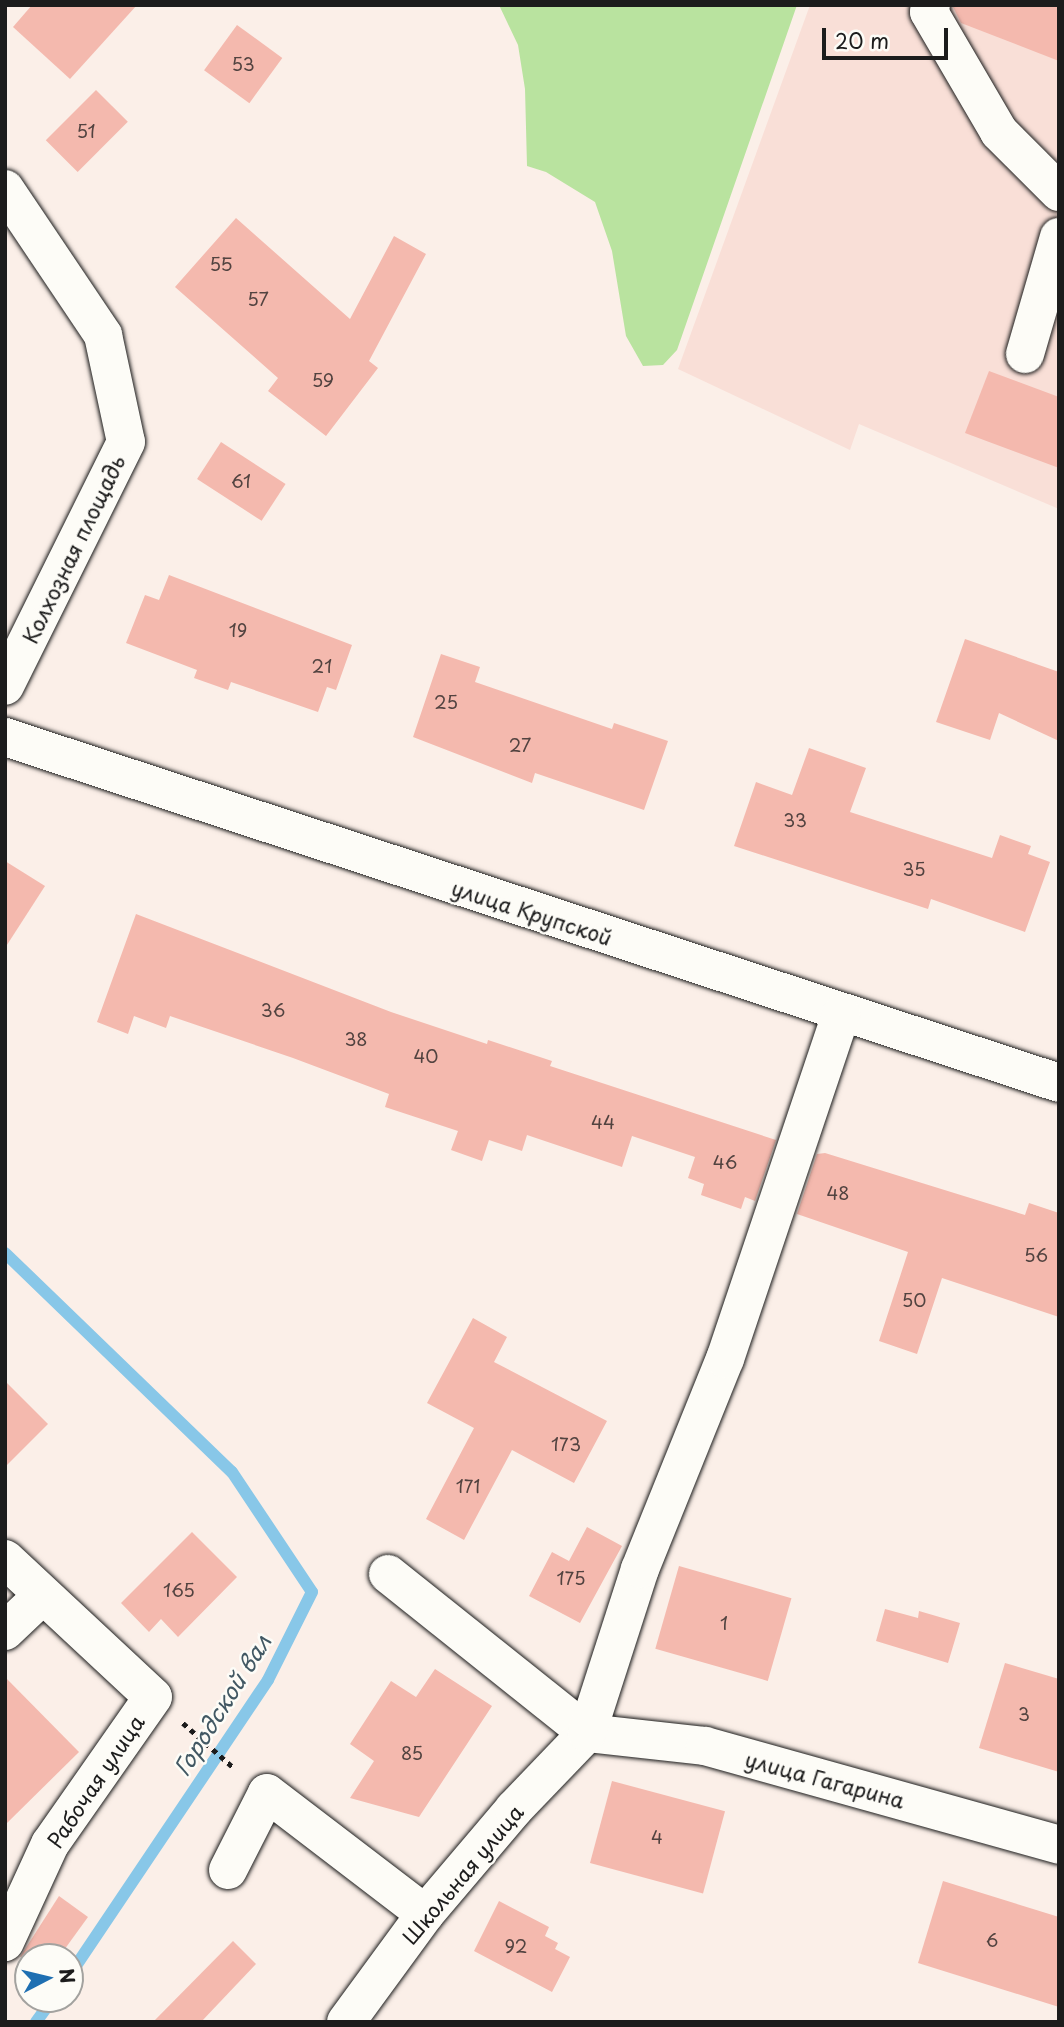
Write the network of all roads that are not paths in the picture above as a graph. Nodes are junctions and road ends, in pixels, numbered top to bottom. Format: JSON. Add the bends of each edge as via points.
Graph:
{"nodes":[{"id":1,"x":931,"y":5,"type":"edge"},
{"id":2,"x":5,"y":189,"type":"edge"},
{"id":3,"x":1059,"y":192,"type":"edge"},
{"id":4,"x":1059,"y":237,"type":"edge"},
{"id":5,"x":1025,"y":354,"type":"dead end"},
{"id":6,"x":5,"y":686,"type":"edge"},
{"id":7,"x":5,"y":737,"type":"edge"},
{"id":8,"x":841,"y":1014,"type":"junction"},
{"id":9,"x":1059,"y":1083,"type":"edge"},
{"id":10,"x":5,"y":1559,"type":"edge"},
{"id":11,"x":388,"y":1574,"type":"dead end"},
{"id":12,"x":43,"y":1595,"type":"junction"},
{"id":13,"x":5,"y":1631,"type":"edge"},
{"id":14,"x":587,"y":1733,"type":"junction"},
{"id":15,"x":1059,"y":1845,"type":"edge"},
{"id":16,"x":228,"y":1870,"type":"dead end"},
{"id":17,"x":425,"y":1914,"type":"junction"},
{"id":18,"x":5,"y":1942,"type":"edge"},
{"id":19,"x":346,"y":2022,"type":"edge"}],
"edges":[{"from":1,"to":3,"type":"street","via":[[929,12],[999,132]]},
{"from":2,"to":6,"type":"street","name":"Колхозная площадь","via":[[103,335],[126,442]]},
{"from":4,"to":5,"type":"street"},
{"from":7,"to":8,"type":"street","name":"улица Крупской"},
{"from":8,"to":9,"type":"street","name":"улица Крупской"},
{"from":8,"to":14,"type":"street","via":[[725,1359],[640,1569]]},
{"from":10,"to":12,"type":"street"},
{"from":11,"to":14,"type":"street"},
{"from":12,"to":13,"type":"street"},
{"from":12,"to":18,"type":"street","name":"Рабочая улица","via":[[153,1698],[50,1843]]},
{"from":14,"to":15,"type":"street","name":"улица Гагарина","via":[[705,1746]]},
{"from":14,"to":17,"type":"street","name":"Школьная улица"},
{"from":16,"to":17,"type":"street","via":[[267,1793]]},
{"from":17,"to":19,"type":"street","name":"Школьная улица"}]}
